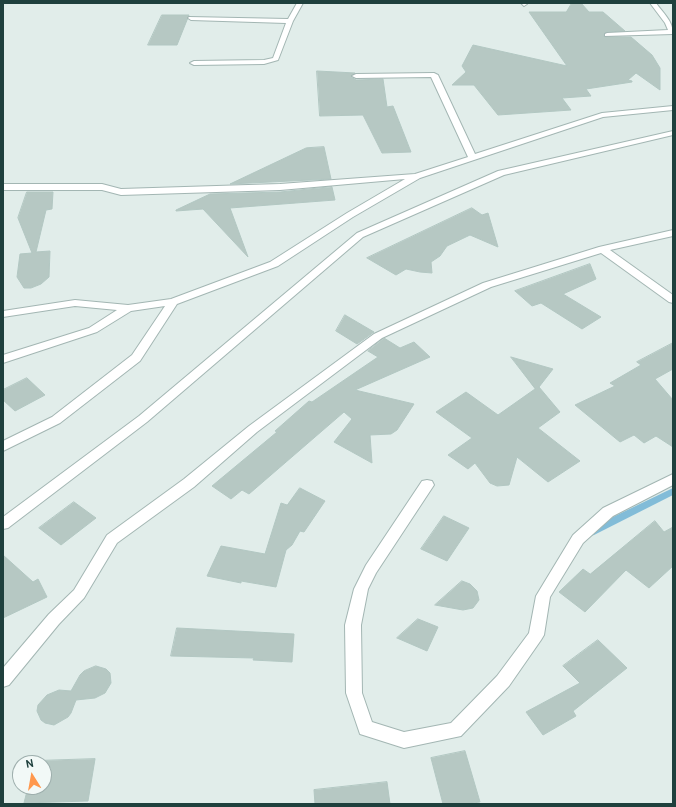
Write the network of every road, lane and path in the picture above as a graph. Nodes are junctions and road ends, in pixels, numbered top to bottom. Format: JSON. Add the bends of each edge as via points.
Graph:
{"nodes":[{"id":1,"x":300,"y":3,"type":"edge"},
{"id":2,"x":653,"y":3,"type":"edge"},
{"id":3,"x":191,"y":18,"type":"dead end"},
{"id":4,"x":290,"y":21,"type":"junction"},
{"id":5,"x":607,"y":34,"type":"dead end"},
{"id":6,"x":194,"y":63,"type":"dead end"},
{"id":7,"x":356,"y":76,"type":"dead end"},
{"id":8,"x":673,"y":108,"type":"edge"},
{"id":9,"x":673,"y":133,"type":"edge"},
{"id":10,"x":472,"y":157,"type":"junction"},
{"id":11,"x":417,"y":176,"type":"junction"},
{"id":12,"x":3,"y":187,"type":"edge"},
{"id":13,"x":673,"y":233,"type":"edge"},
{"id":14,"x":602,"y":250,"type":"junction"},
{"id":15,"x":673,"y":300,"type":"edge"},
{"id":16,"x":173,"y":302,"type":"junction"},
{"id":17,"x":128,"y":308,"type":"junction"},
{"id":18,"x":3,"y":314,"type":"edge"},
{"id":19,"x":3,"y":359,"type":"edge"},
{"id":20,"x":3,"y":446,"type":"edge"},
{"id":21,"x":673,"y":479,"type":"edge"},
{"id":22,"x":427,"y":485,"type":"dead end"},
{"id":23,"x":3,"y":524,"type":"edge"},
{"id":24,"x":3,"y":680,"type":"edge"}],
"edges":[{"from":1,"to":4,"type":"street"},
{"from":2,"to":5,"type":"street","via":[[672,32]]},
{"from":3,"to":4,"type":"street"},
{"from":4,"to":6,"type":"street","via":[[276,59],[264,62]]},
{"from":7,"to":10,"type":"street","via":[[434,75]]},
{"from":8,"to":10,"type":"street","via":[[602,115]]},
{"from":9,"to":23,"type":"street","via":[[501,173],[360,235],[143,419]]},
{"from":10,"to":11,"type":"street"},
{"from":11,"to":12,"type":"street","via":[[280,187],[129,192],[102,187]]},
{"from":11,"to":16,"type":"street","via":[[274,264]]},
{"from":13,"to":14,"type":"street"},
{"from":14,"to":15,"type":"street"},
{"from":14,"to":24,"type":"street","via":[[487,285],[378,336],[253,429],[189,483],[112,539],[80,594],[54,619]]},
{"from":16,"to":17,"type":"street"},
{"from":16,"to":20,"type":"street","via":[[136,358],[56,420]]},
{"from":17,"to":18,"type":"street","via":[[75,303]]},
{"from":17,"to":19,"type":"street","via":[[93,330]]},
{"from":21,"to":22,"type":"street","via":[[608,512],[578,539],[543,596],[536,635],[503,681],[455,730],[404,740],[366,728],[354,693],[353,625],[361,589],[371,569]]}]}
